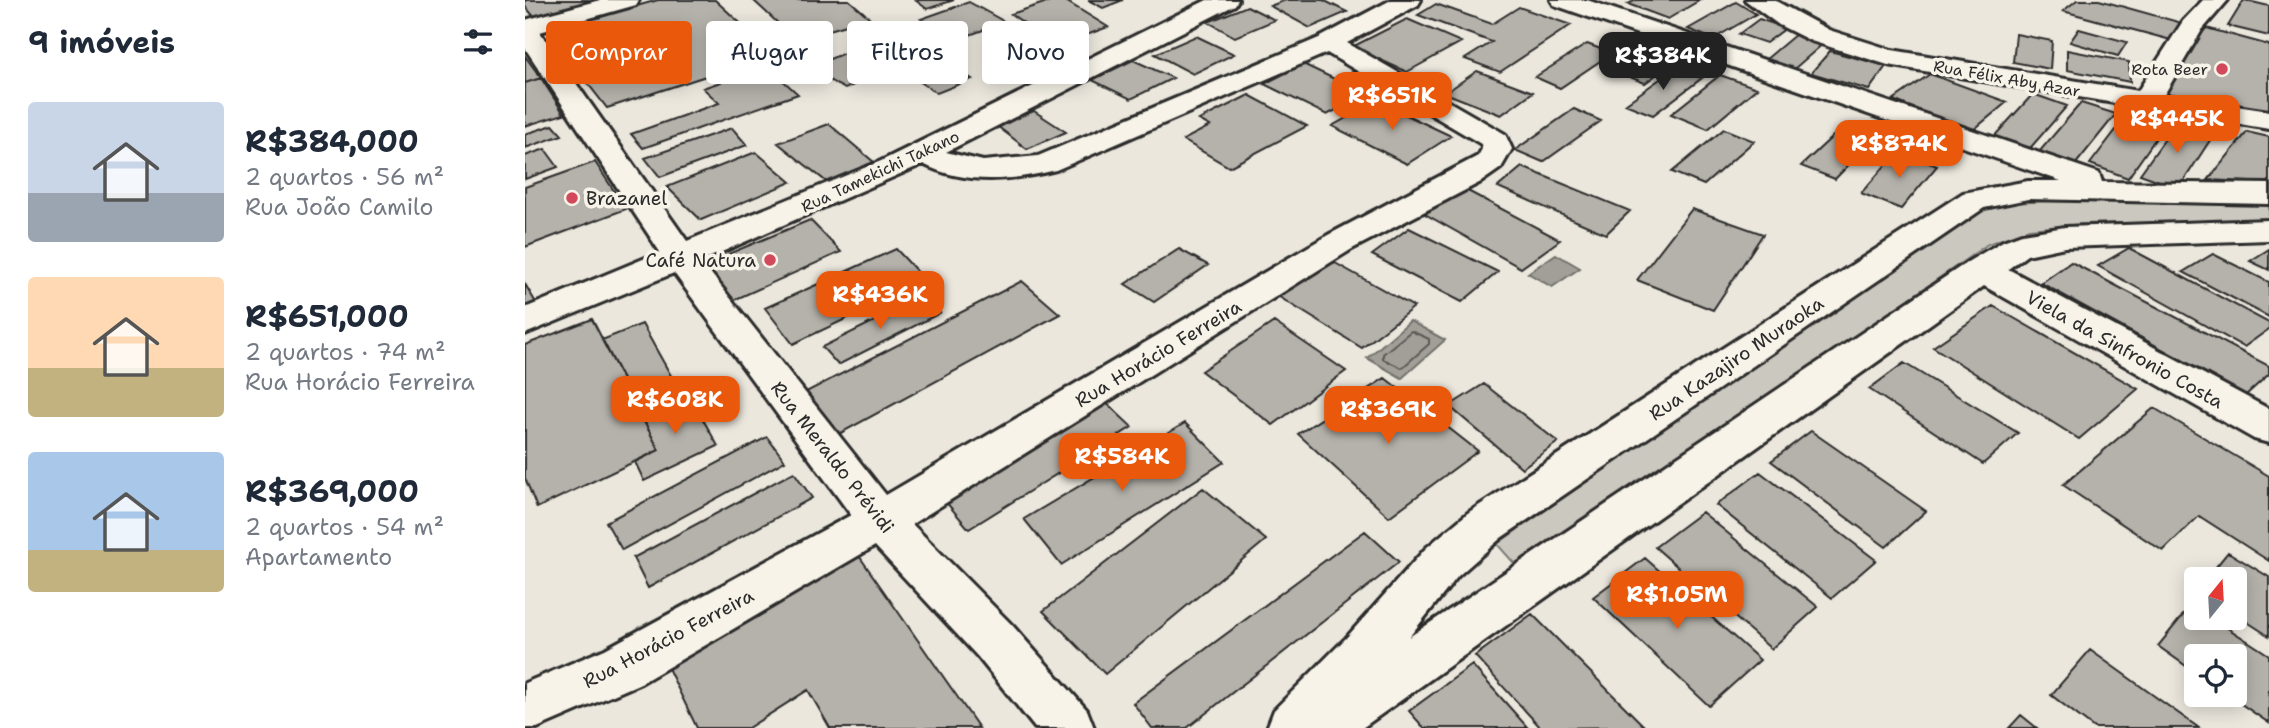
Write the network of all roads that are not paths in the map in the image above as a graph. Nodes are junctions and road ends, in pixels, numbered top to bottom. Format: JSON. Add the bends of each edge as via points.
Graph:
{"nodes":[{"id":1,"x":627,"y":0,"type":"edge"},
{"id":2,"x":1226,"y":0,"type":"edge"},
{"id":3,"x":1409,"y":0,"type":"edge"},
{"id":4,"x":1563,"y":0,"type":"edge"},
{"id":5,"x":1757,"y":0,"type":"edge"},
{"id":6,"x":2216,"y":0,"type":"edge"},
{"id":7,"x":525,"y":29,"type":"edge"},
{"id":8,"x":1328,"y":43,"type":"junction"},
{"id":9,"x":2146,"y":101,"type":"junction"},
{"id":10,"x":2269,"y":120,"type":"edge"},
{"id":11,"x":923,"y":153,"type":"junction"},
{"id":12,"x":2123,"y":192,"type":"junction"},
{"id":13,"x":2269,"y":194,"type":"edge"},
{"id":14,"x":2269,"y":230,"type":"edge"},
{"id":15,"x":681,"y":258,"type":"junction"},
{"id":16,"x":1981,"y":270,"type":"junction"},
{"id":17,"x":525,"y":322,"type":"edge"},
{"id":18,"x":2269,"y":428,"type":"edge"},
{"id":19,"x":880,"y":521,"type":"junction"},
{"id":20,"x":525,"y":708,"type":"edge"},
{"id":21,"x":1068,"y":728,"type":"edge"},
{"id":22,"x":1293,"y":728,"type":"edge"},
{"id":23,"x":1318,"y":728,"type":"edge"}],
"edges":[{"from":1,"to":7,"type":"street"},
{"from":2,"to":11,"type":"street","name":"Rua Tamekichi Takano"},
{"from":3,"to":8,"type":"street"},
{"from":4,"to":12,"type":"street"},
{"from":5,"to":9,"type":"street","name":"Rua Félix Aby Azar","via":[[1801,28],[1878,54]]},
{"from":6,"to":9,"type":"street","via":[[2192,26]]},
{"from":7,"to":15,"type":"street","name":"Rua Meraldo Prévidi"},
{"from":8,"to":11,"type":"street","via":[[1045,164],[1006,171],[977,170],[946,165]]},
{"from":8,"to":19,"type":"street","name":"Rua Horácio Ferreira","via":[[1495,140],[1497,149],[1490,162],[1340,242]]},
{"from":9,"to":10,"type":"street","name":"Rua Félix Aby Azar"},
{"from":11,"to":15,"type":"street","name":"Rua Tamekichi Takano"},
{"from":12,"to":13,"type":"street","name":"Rua Kazajiro Muraoka"},
{"from":12,"to":22,"type":"street","name":"Rua Kazajiro Muraoka","via":[[2028,190],[1974,200],[1485,525],[1442,562]]},
{"from":14,"to":16,"type":"street","via":[[2034,241]]},
{"from":15,"to":17,"type":"street","name":"Rua Tamekichi Takano"},
{"from":15,"to":19,"type":"street","name":"Rua Meraldo Prévidi"},
{"from":16,"to":18,"type":"street","name":"Viela da Sinfronio Costa"},
{"from":16,"to":23,"type":"street"},
{"from":19,"to":20,"type":"street","name":"Rua Horácio Ferreira","via":[[623,666]]},
{"from":19,"to":21,"type":"street","name":"Rua Meraldo Prévidi","via":[[995,641]]}]}
